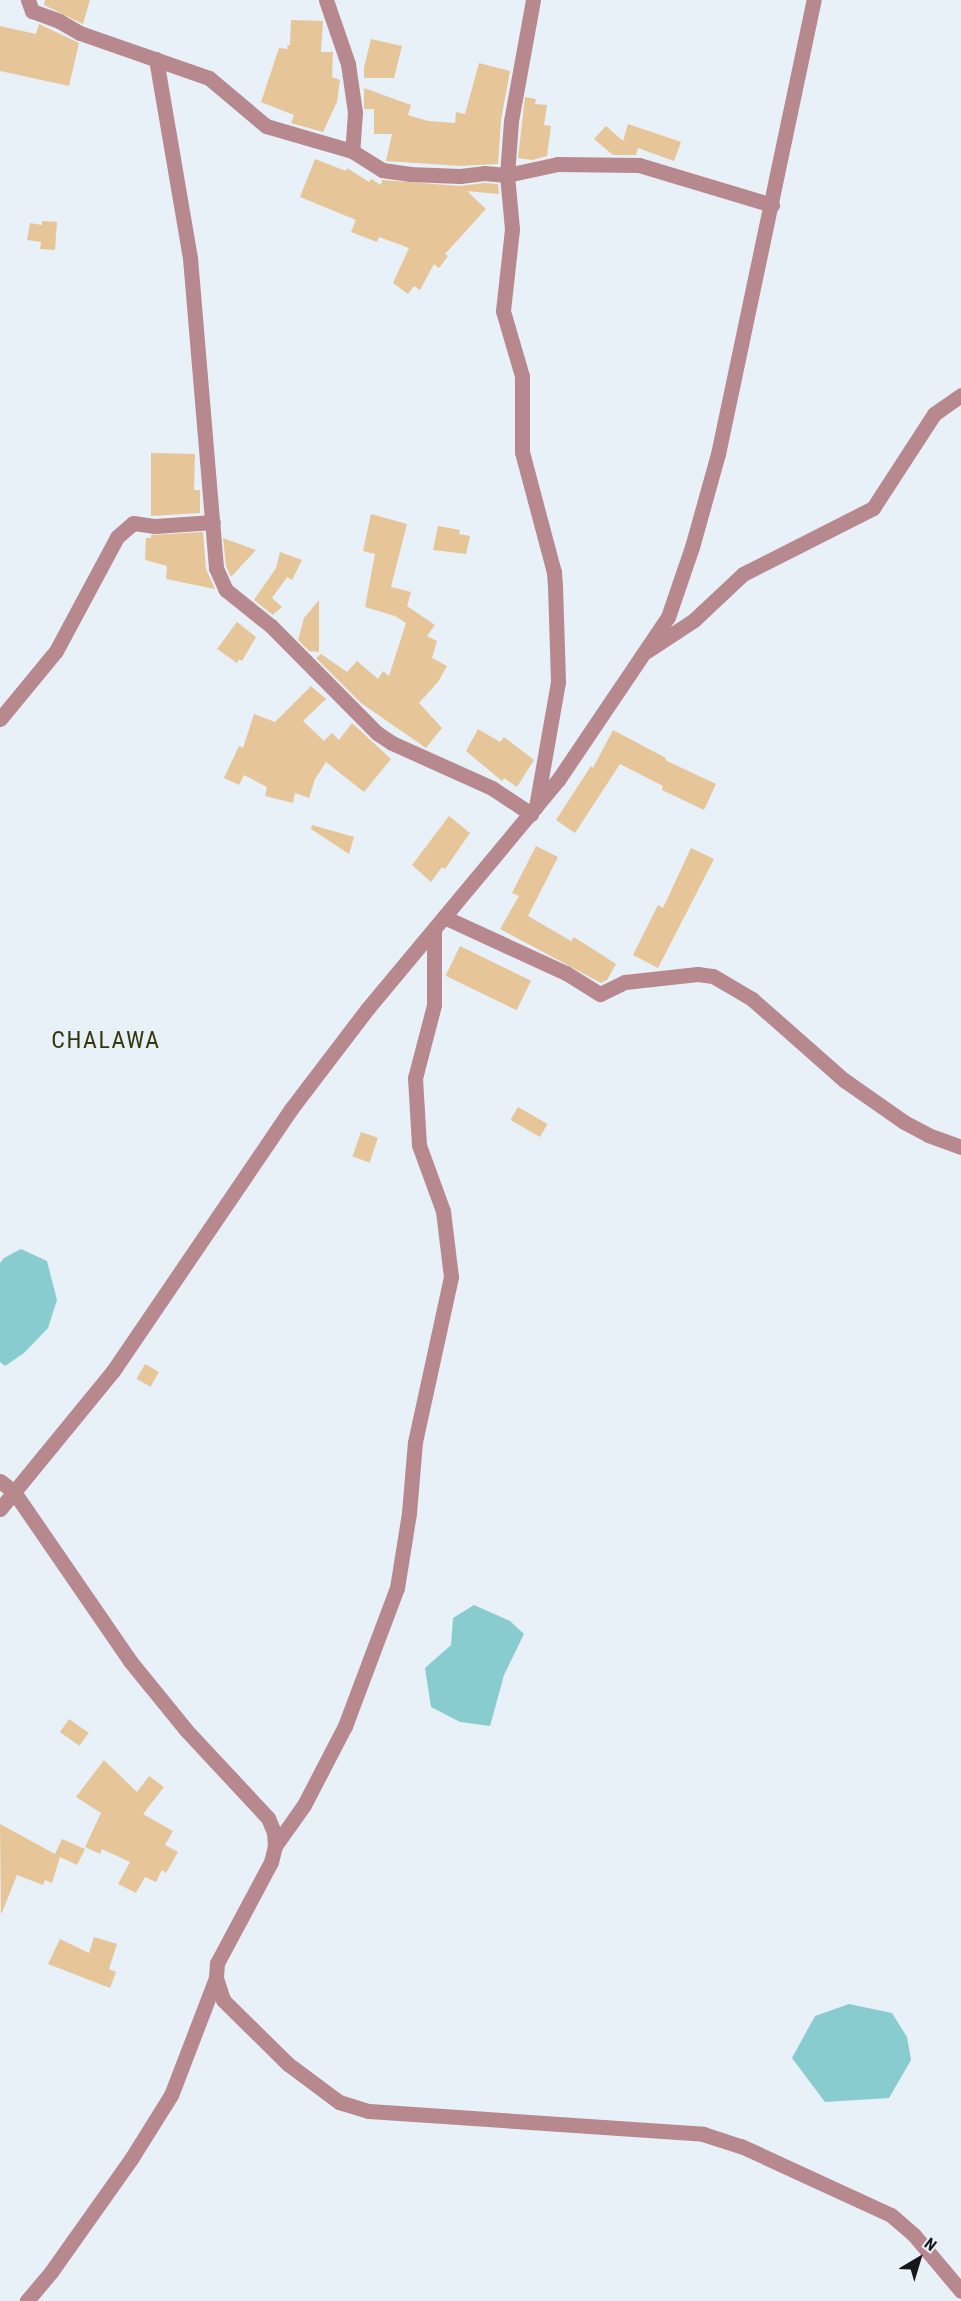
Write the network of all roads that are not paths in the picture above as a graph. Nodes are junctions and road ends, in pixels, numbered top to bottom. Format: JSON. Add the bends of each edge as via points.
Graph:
{"nodes":[{"id":1,"x":28,"y":0,"type":"edge"},
{"id":2,"x":326,"y":0,"type":"edge"},
{"id":3,"x":533,"y":0,"type":"edge"},
{"id":4,"x":814,"y":0,"type":"edge"},
{"id":5,"x":156,"y":59,"type":"junction"},
{"id":6,"x":352,"y":151,"type":"junction"},
{"id":7,"x":507,"y":176,"type":"junction"},
{"id":8,"x":772,"y":205,"type":"junction"},
{"id":9,"x":961,"y":395,"type":"edge"},
{"id":10,"x":213,"y":522,"type":"junction"},
{"id":11,"x":646,"y":651,"type":"junction"},
{"id":12,"x":0,"y":719,"type":"edge"},
{"id":13,"x":534,"y":810,"type":"junction"},
{"id":14,"x":444,"y":917,"type":"junction"},
{"id":15,"x":434,"y":930,"type":"junction"},
{"id":16,"x":961,"y":1147,"type":"edge"},
{"id":17,"x":0,"y":1481,"type":"edge"},
{"id":18,"x":14,"y":1492,"type":"junction"},
{"id":19,"x":0,"y":1509,"type":"edge"},
{"id":20,"x":275,"y":1846,"type":"junction"},
{"id":21,"x":216,"y":1978,"type":"junction"},
{"id":22,"x":961,"y":2291,"type":"edge"},
{"id":23,"x":27,"y":2301,"type":"edge"}],
"edges":[{"from":1,"to":5,"type":"street","via":[[32,11],[80,33]]},
{"from":2,"to":6,"type":"street","via":[[348,64],[355,112]]},
{"from":3,"to":7,"type":"street","via":[[514,100]]},
{"from":4,"to":8,"type":"street"},
{"from":5,"to":6,"type":"street","via":[[209,78],[266,126]]},
{"from":5,"to":10,"type":"street","via":[[190,258]]},
{"from":6,"to":7,"type":"street","via":[[382,170]]},
{"from":7,"to":8,"type":"street","via":[[558,164],[639,165]]},
{"from":7,"to":13,"type":"street","via":[[512,229],[503,311],[522,376],[522,452],[555,586],[558,682]]},
{"from":8,"to":11,"type":"street","via":[[718,454],[692,547],[668,617]]},
{"from":9,"to":11,"type":"street","via":[[934,414],[873,508],[743,574],[694,620]]},
{"from":10,"to":12,"type":"street","via":[[155,526],[133,523],[117,537],[56,651]]},
{"from":10,"to":13,"type":"street","via":[[216,568],[226,590],[254,610],[377,733]]},
{"from":11,"to":13,"type":"street"},
{"from":13,"to":14,"type":"street"},
{"from":14,"to":15,"type":"street"},
{"from":14,"to":16,"type":"street","via":[[566,973],[600,994],[625,982],[698,974],[713,976],[752,999],[844,1080],[896,1116],[928,1135]]},
{"from":15,"to":18,"type":"street","via":[[291,1109],[113,1371]]},
{"from":15,"to":20,"type":"street","via":[[434,1005],[415,1078],[419,1145],[443,1211],[451,1277],[415,1442],[397,1588],[345,1726],[304,1804]]},
{"from":17,"to":18,"type":"street"},
{"from":18,"to":19,"type":"street"},
{"from":18,"to":20,"type":"street","via":[[130,1661],[186,1730],[268,1818]]},
{"from":20,"to":21,"type":"street","via":[[271,1862],[217,1963]]},
{"from":21,"to":22,"type":"street","via":[[223,2000],[288,2064],[339,2102],[369,2111],[712,2137],[741,2146],[891,2215],[914,2235]]},
{"from":21,"to":23,"type":"street","via":[[171,2096],[131,2159]]}]}
